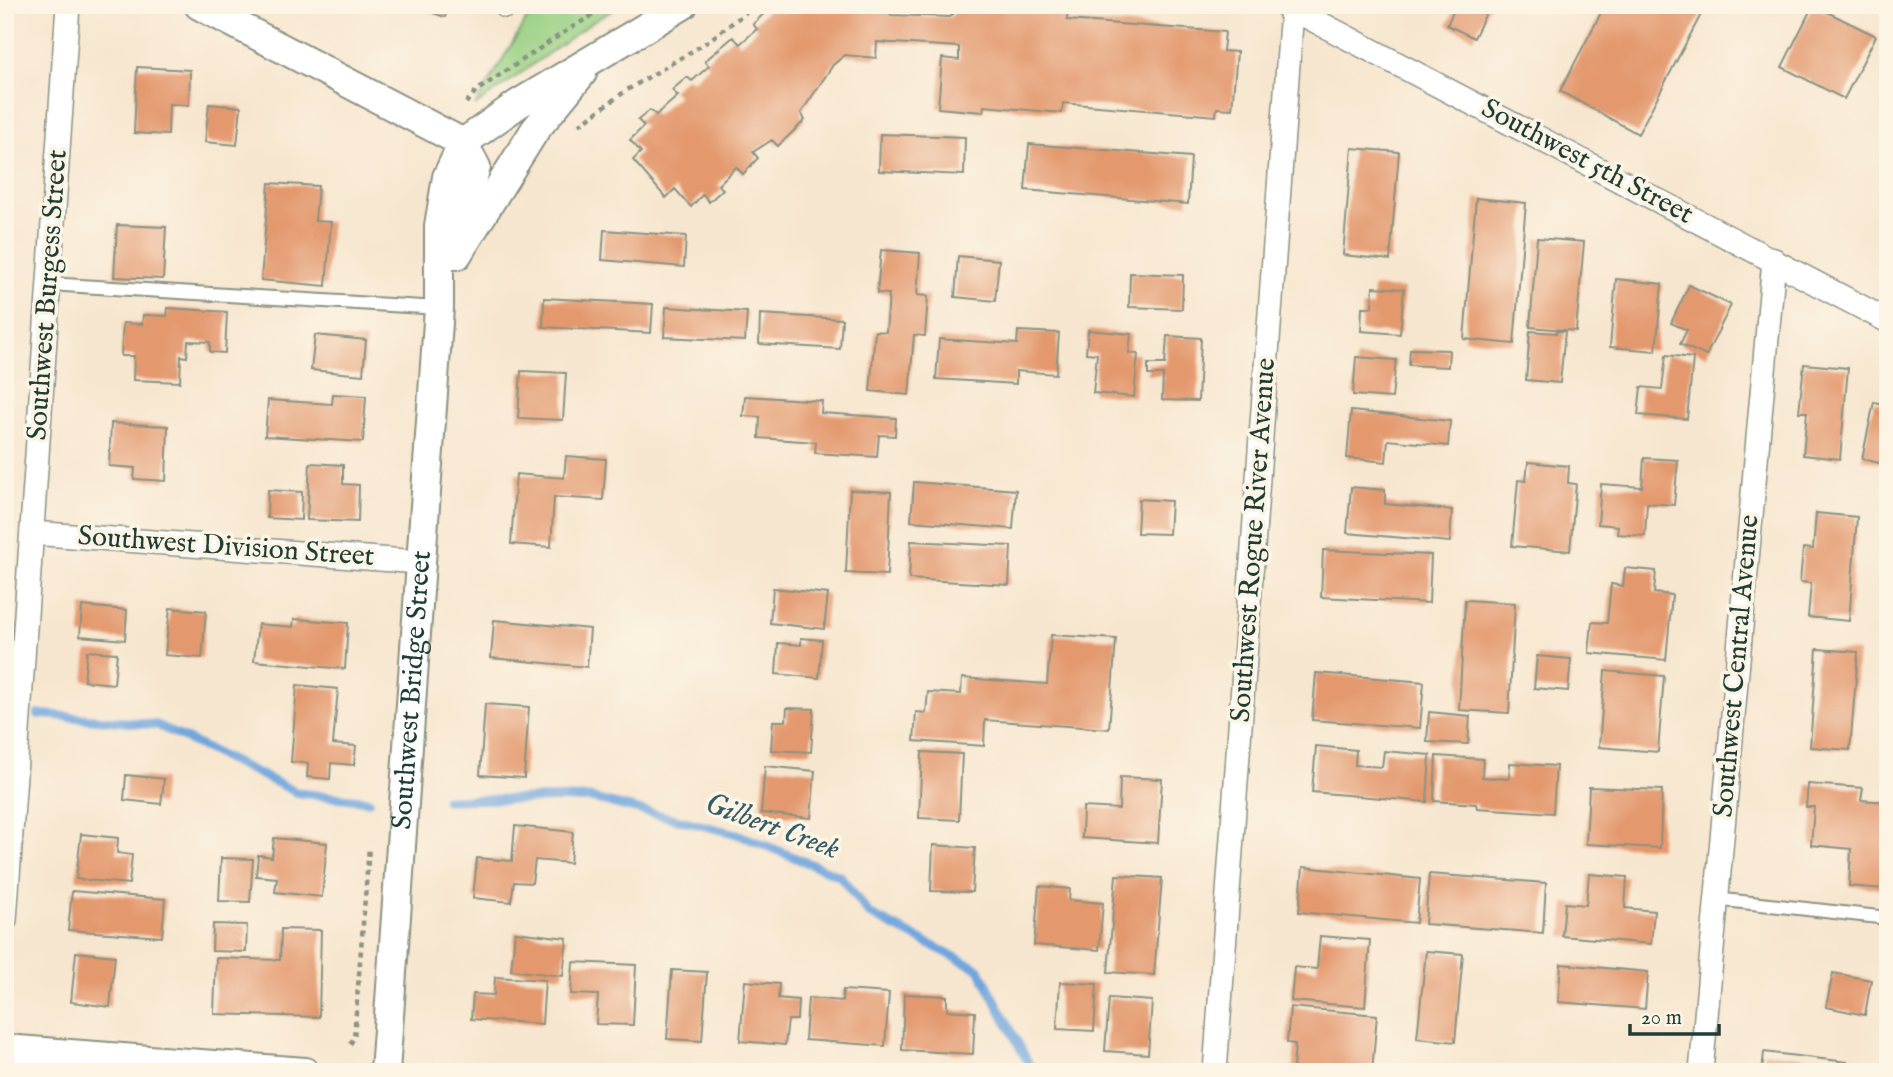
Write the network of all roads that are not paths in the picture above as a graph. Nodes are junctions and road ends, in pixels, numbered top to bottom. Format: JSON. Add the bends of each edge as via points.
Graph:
{"nodes":[{"id":1,"x":68,"y":5,"type":"edge"},
{"id":2,"x":199,"y":5,"type":"edge"},
{"id":3,"x":683,"y":5,"type":"edge"},
{"id":4,"x":1289,"y":7,"type":"edge"},
{"id":5,"x":595,"y":57,"type":"junction"},
{"id":6,"x":463,"y":143,"type":"junction"},
{"id":7,"x":457,"y":255,"type":"junction"},
{"id":8,"x":1774,"y":260,"type":"junction"},
{"id":9,"x":48,"y":284,"type":"junction"},
{"id":10,"x":439,"y":308,"type":"junction"},
{"id":11,"x":1888,"y":321,"type":"edge"},
{"id":12,"x":32,"y":533,"type":"junction"},
{"id":13,"x":419,"y":562,"type":"junction"},
{"id":14,"x":1715,"y":899,"type":"junction"},
{"id":15,"x":1888,"y":918,"type":"edge"},
{"id":16,"x":5,"y":920,"type":"edge"},
{"id":17,"x":5,"y":1049,"type":"edge"},
{"id":18,"x":305,"y":1072,"type":"edge"},
{"id":19,"x":385,"y":1072,"type":"edge"},
{"id":20,"x":1215,"y":1072,"type":"edge"},
{"id":21,"x":1701,"y":1072,"type":"edge"}],
"edges":[{"from":1,"to":9,"type":"street","name":"Southwest Burgess Street"},
{"from":2,"to":6,"type":"street"},
{"from":3,"to":5,"type":"street"},
{"from":4,"to":8,"type":"street","name":"Southwest 5th Street"},
{"from":4,"to":20,"type":"street","name":"Southwest Rogue River Avenue"},
{"from":5,"to":6,"type":"street"},
{"from":5,"to":7,"type":"street","via":[[535,130]]},
{"from":6,"to":7,"type":"street","name":"Southwest Bridge Street","via":[[476,167],[461,215]]},
{"from":6,"to":10,"type":"street","name":"Southwest Bridge Street","via":[[447,177],[439,226]]},
{"from":7,"to":10,"type":"street","name":"Southwest Bridge Street"},
{"from":8,"to":11,"type":"street","name":"Southwest 5th Street"},
{"from":8,"to":14,"type":"street","name":"Southwest Central Avenue"},
{"from":9,"to":10,"type":"lane"},
{"from":9,"to":12,"type":"street","name":"Southwest Burgess Street"},
{"from":10,"to":13,"type":"street","name":"Southwest Bridge Street"},
{"from":12,"to":13,"type":"street","name":"Southwest Division Street"},
{"from":12,"to":16,"type":"street","name":"Southwest Burgess Street"},
{"from":13,"to":19,"type":"street","name":"Southwest Bridge Street"},
{"from":14,"to":15,"type":"lane"},
{"from":14,"to":21,"type":"street","name":"Southwest Central Avenue"},
{"from":17,"to":18,"type":"street"}]}
